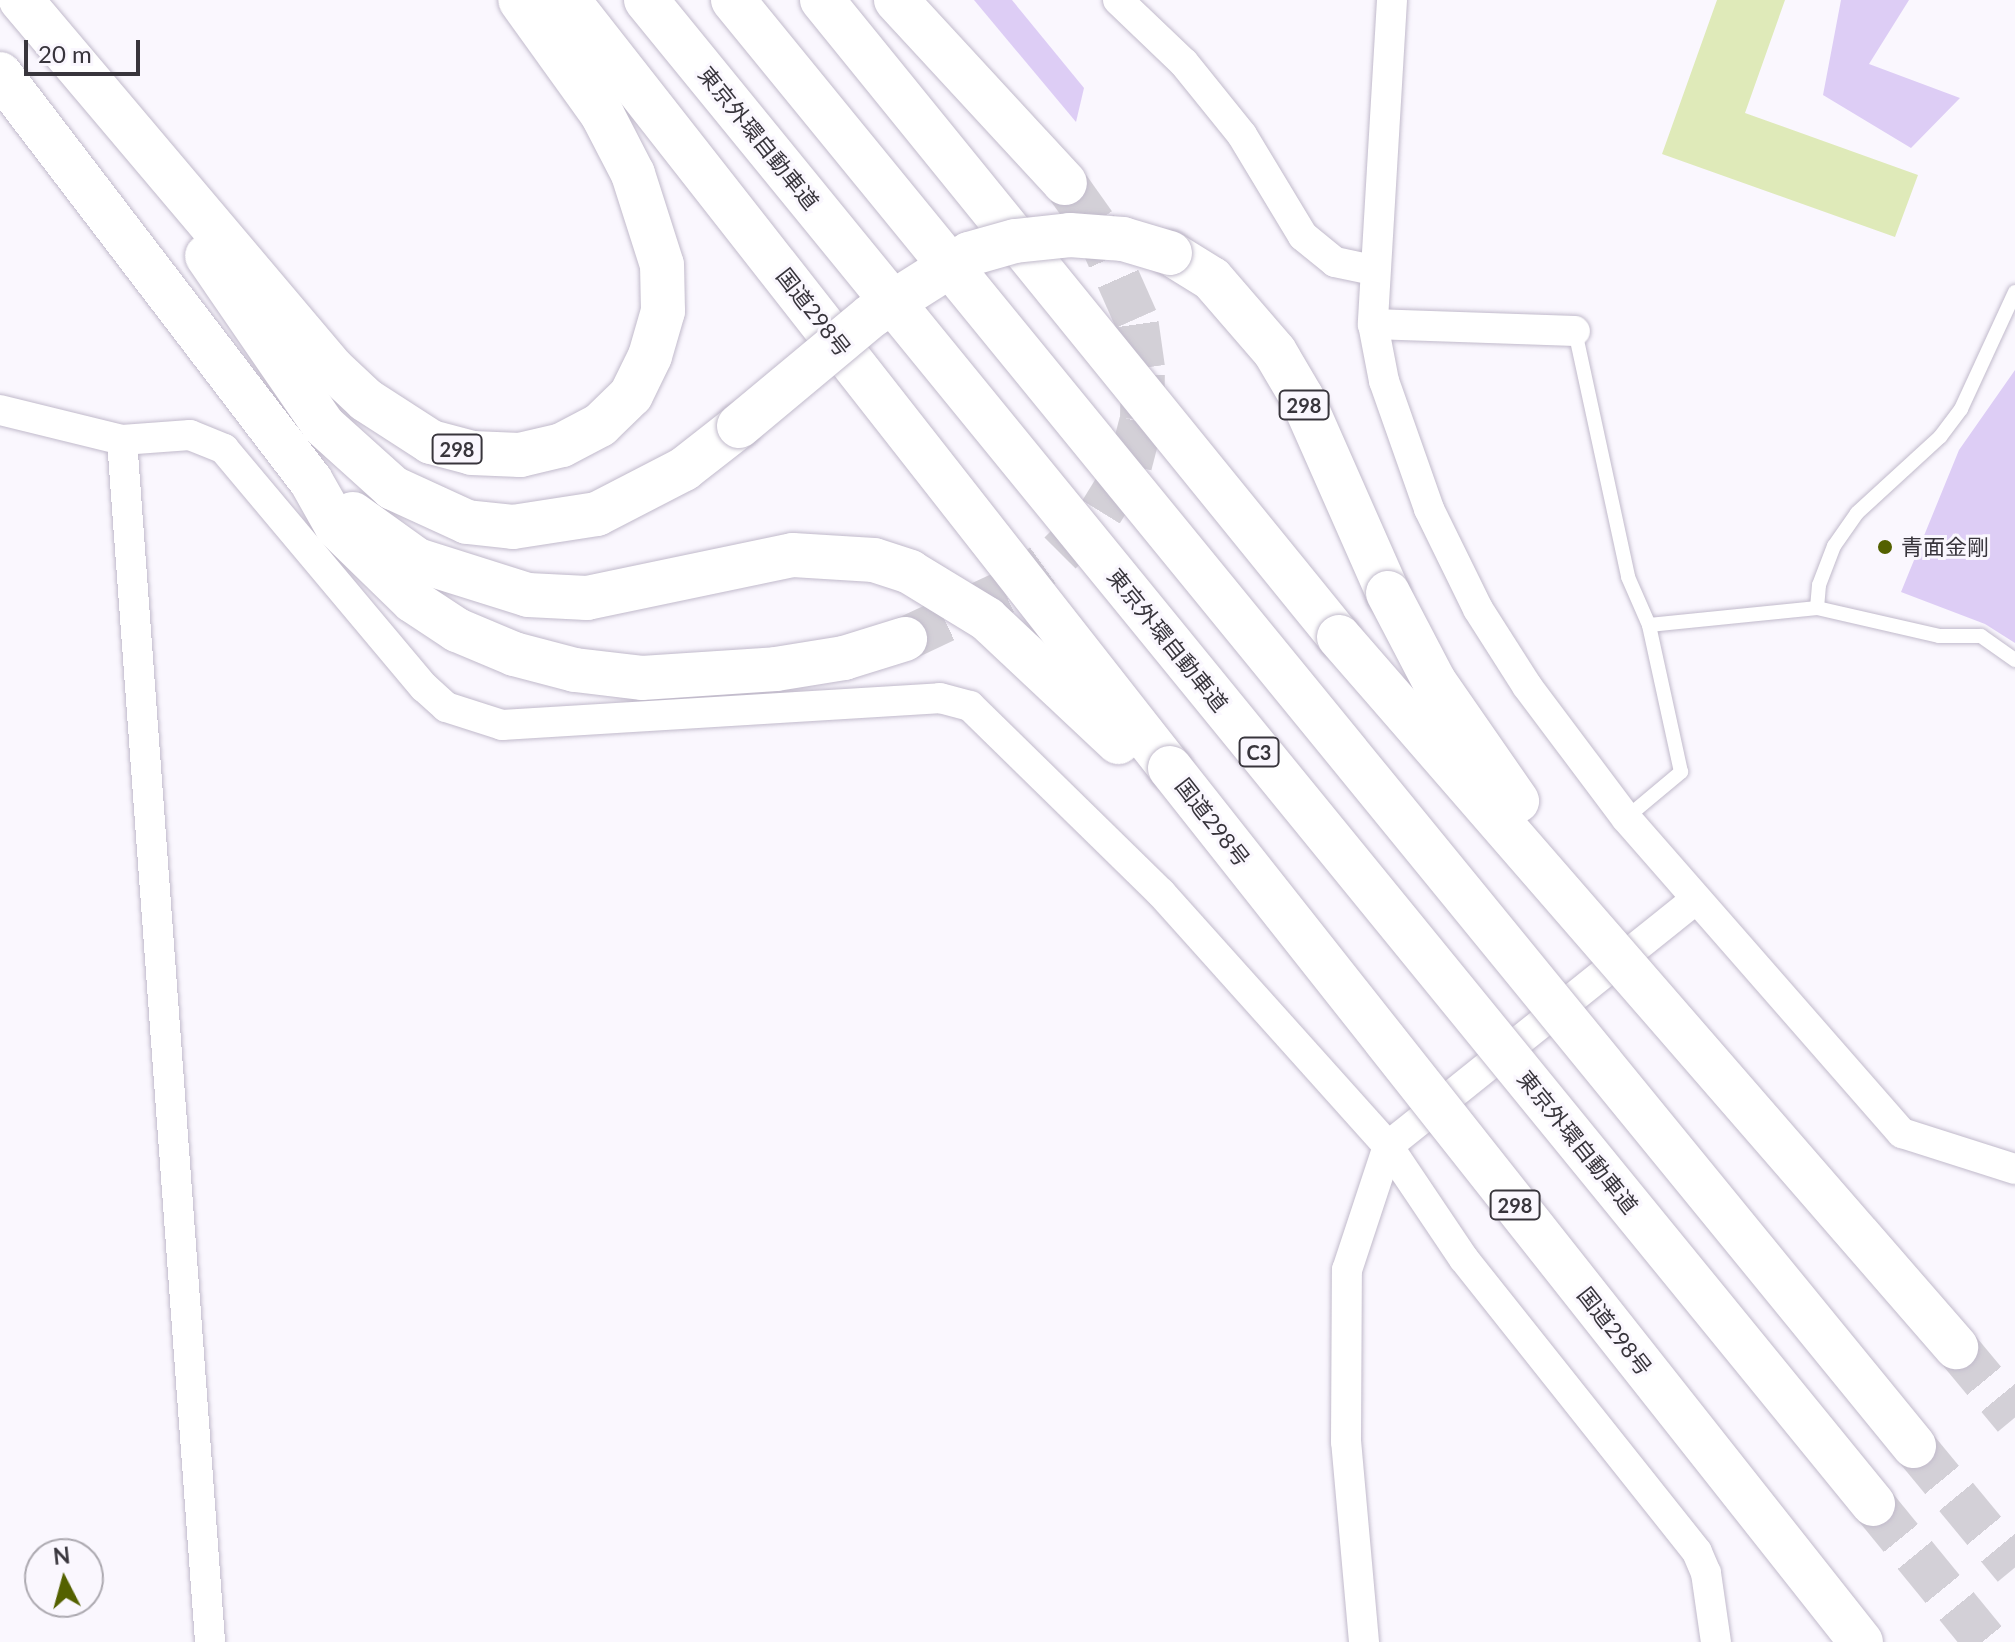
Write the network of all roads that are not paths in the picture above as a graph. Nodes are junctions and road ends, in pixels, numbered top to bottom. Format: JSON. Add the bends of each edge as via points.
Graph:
{"nodes":[{"id":1,"x":21,"y":0,"type":"edge"},
{"id":2,"x":520,"y":0,"type":"edge"},
{"id":3,"x":568,"y":0,"type":"edge"},
{"id":4,"x":646,"y":0,"type":"edge"},
{"id":5,"x":733,"y":0,"type":"edge"},
{"id":6,"x":822,"y":0,"type":"edge"},
{"id":7,"x":896,"y":0,"type":"edge"},
{"id":8,"x":1118,"y":0,"type":"edge"},
{"id":9,"x":1392,"y":0,"type":"edge"},
{"id":10,"x":0,"y":74,"type":"edge"},
{"id":11,"x":111,"y":106,"type":"junction"},
{"id":12,"x":1065,"y":183,"type":"tunnel mouth"},
{"id":13,"x":1372,"y":270,"type":"junction"},
{"id":14,"x":2015,"y":292,"type":"edge"},
{"id":15,"x":1373,"y":324,"type":"junction"},
{"id":16,"x":1575,"y":331,"type":"joint"},
{"id":17,"x":0,"y":410,"type":"edge"},
{"id":18,"x":122,"y":440,"type":"junction"},
{"id":19,"x":311,"y":481,"type":"junction"},
{"id":20,"x":1817,"y":608,"type":"junction"},
{"id":21,"x":1649,"y":625,"type":"junction"},
{"id":22,"x":905,"y":639,"type":"tunnel mouth"},
{"id":23,"x":2015,"y":660,"type":"edge"},
{"id":24,"x":1161,"y":773,"type":"junction"},
{"id":25,"x":1626,"y":818,"type":"junction"},
{"id":26,"x":1695,"y":900,"type":"junction"},
{"id":27,"x":1388,"y":1146,"type":"junction"},
{"id":28,"x":2015,"y":1169,"type":"edge"},
{"id":29,"x":1905,"y":1288,"type":"junction"},
{"id":30,"x":1956,"y":1347,"type":"tunnel mouth"},
{"id":31,"x":1914,"y":1446,"type":"tunnel mouth"},
{"id":32,"x":1873,"y":1504,"type":"tunnel mouth"},
{"id":33,"x":210,"y":1642,"type":"edge"},
{"id":34,"x":1364,"y":1642,"type":"edge"},
{"id":35,"x":1716,"y":1642,"type":"edge"},
{"id":36,"x":1861,"y":1642,"type":"edge"}],
"edges":[{"from":1,"to":11,"type":"highway","number":"298"},
{"from":2,"to":11,"type":"highway","number":"298","via":[[608,126],[652,222],[662,265],[663,311],[631,395],[600,425],[562,445],[520,455],[472,453],[431,442],[366,400],[333,369]]},
{"from":3,"to":24,"type":"highway","name":"国道298号","number":"298"},
{"from":4,"to":32,"type":"highway","name":"東京外環自動車道","number":"C3","bridge":true},
{"from":5,"to":31,"type":"highway","bridge":true},
{"from":6,"to":29,"type":"highway","number":"298","bridge":true,"via":[[1339,637]]},
{"from":7,"to":12,"type":"highway"},
{"from":8,"to":13,"type":"street","via":[[1184,63],[1242,135],[1303,236],[1335,262]]},
{"from":9,"to":13,"type":"street"},
{"from":10,"to":19,"type":"highway","number":"298"},
{"from":11,"to":29,"type":"highway","number":"298","bridge":true,"via":[[272,356],[323,425],[393,488],[467,522],[513,527],[597,514],[684,469],[871,316],[969,254],[1015,241],[1070,235],[1123,239],[1170,253],[1212,279],[1275,352],[1302,398],[1388,593],[1434,681],[1485,760],[1836,1183]]},
{"from":13,"to":15,"type":"street"},
{"from":14,"to":20,"type":"lane","via":[[1954,418],[1857,513],[1834,546],[1819,585]]},
{"from":15,"to":16,"type":"street"},
{"from":15,"to":25,"type":"street","via":[[1384,381],[1429,509],[1478,609],[1527,686]]},
{"from":16,"to":21,"type":"lane","via":[[1628,577]]},
{"from":17,"to":18,"type":"street"},
{"from":18,"to":27,"type":"street","via":[[190,435],[224,449],[424,687],[446,707],[502,725],[940,698],[970,706],[1161,893]]},
{"from":18,"to":33,"type":"street"},
{"from":19,"to":22,"type":"highway","number":"298","via":[[337,527],[413,601],[457,630],[514,654],[575,670],[642,678],[707,676],[844,658]]},
{"from":19,"to":24,"type":"highway","number":"298","via":[[417,560],[528,595],[587,598],[793,555],[874,560],[910,572],[987,619]]},
{"from":20,"to":21,"type":"lane"},
{"from":20,"to":23,"type":"lane","via":[[1939,636],[1981,636]]},
{"from":21,"to":25,"type":"lane","via":[[1681,772]]},
{"from":24,"to":36,"type":"highway","name":"国道298号","number":"298","bridge":true,"via":[[1449,1122]]},
{"from":25,"to":26,"type":"street"},
{"from":26,"to":27,"type":"street"},
{"from":26,"to":28,"type":"street","via":[[1902,1133]]},
{"from":27,"to":34,"type":"street","via":[[1347,1270],[1346,1442]]},
{"from":27,"to":35,"type":"street","via":[[1464,1259],[1697,1552],[1706,1573]]},
{"from":29,"to":30,"type":"highway","number":"298","bridge":true}]}
